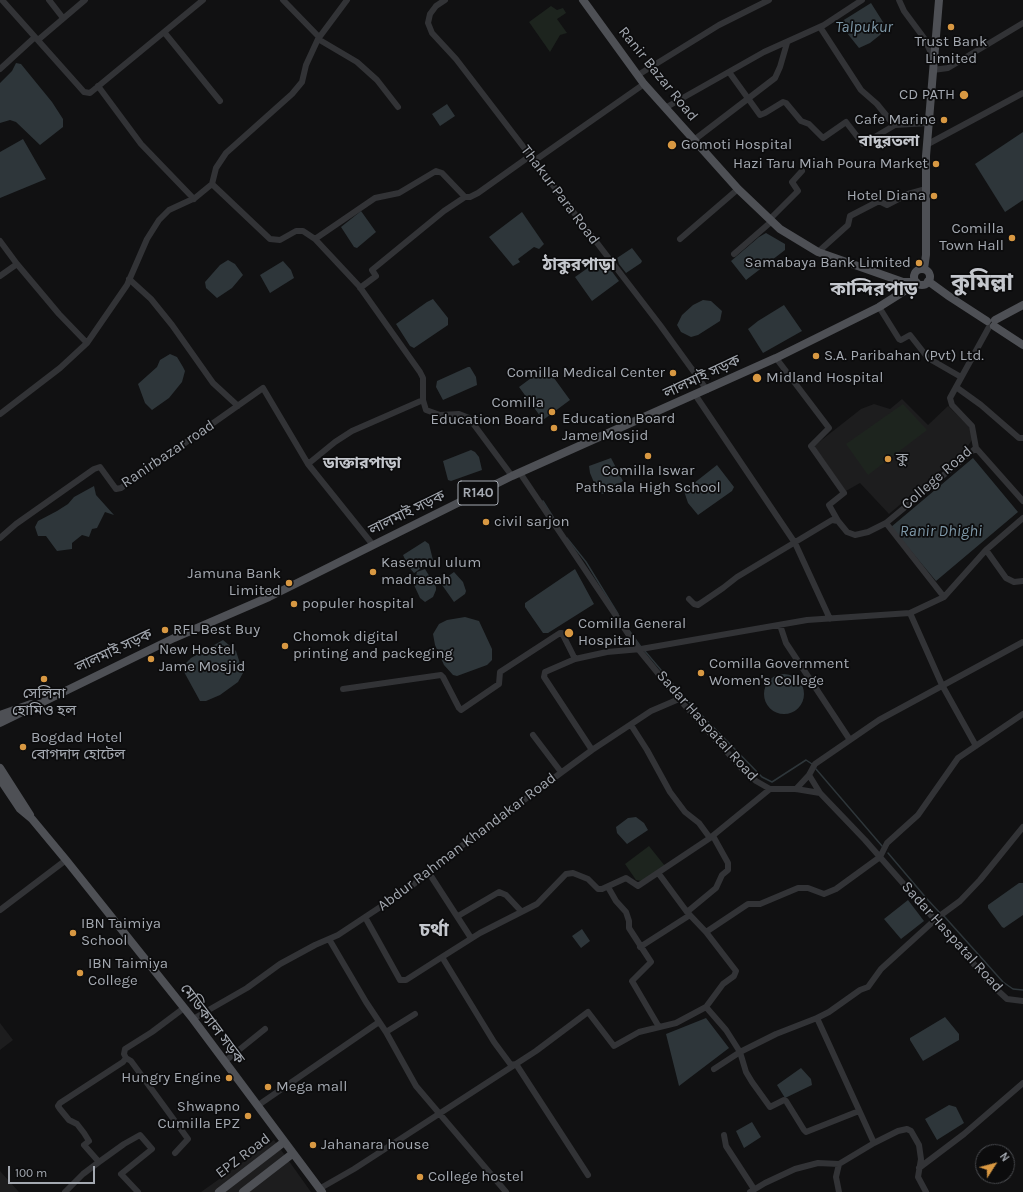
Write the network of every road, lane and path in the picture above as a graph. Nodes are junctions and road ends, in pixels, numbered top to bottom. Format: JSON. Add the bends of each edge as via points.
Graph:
{"nodes":[{"id":1,"x":2,"y":0,"type":"edge"},
{"id":2,"x":49,"y":0,"type":"edge"},
{"id":3,"x":85,"y":0,"type":"edge"},
{"id":4,"x":203,"y":0,"type":"edge"},
{"id":5,"x":283,"y":0,"type":"edge"},
{"id":6,"x":347,"y":0,"type":"edge"},
{"id":7,"x":432,"y":0,"type":"edge"},
{"id":8,"x":445,"y":0,"type":"edge"},
{"id":9,"x":583,"y":0,"type":"edge"},
{"id":10,"x":769,"y":0,"type":"edge"},
{"id":11,"x":862,"y":0,"type":"edge"},
{"id":12,"x":899,"y":0,"type":"edge"},
{"id":13,"x":939,"y":0,"type":"edge"},
{"id":14,"x":436,"y":6,"type":"junction"},
{"id":15,"x":63,"y":18,"type":"junction"},
{"id":16,"x":1023,"y":23,"type":"edge"},
{"id":17,"x":820,"y":27,"type":"junction"},
{"id":18,"x":164,"y":32,"type":"junction"},
{"id":19,"x":37,"y":38,"type":"junction"},
{"id":20,"x":319,"y":38,"type":"junction"},
{"id":21,"x":788,"y":43,"type":"junction"},
{"id":22,"x":934,"y":59,"type":"junction"},
{"id":23,"x":0,"y":69,"type":"edge"},
{"id":24,"x":933,"y":70,"type":"junction"},
{"id":25,"x":729,"y":72,"type":"junction"},
{"id":26,"x":638,"y":75,"type":"junction"},
{"id":27,"x":644,"y":84,"type":"junction"},
{"id":28,"x":98,"y":86,"type":"junction"},
{"id":29,"x":1023,"y":93,"type":"edge"},
{"id":30,"x":748,"y":100,"type":"junction"},
{"id":31,"x":220,"y":101,"type":"dead end"},
{"id":32,"x":398,"y":107,"type":"dead end"},
{"id":33,"x":665,"y":108,"type":"junction"},
{"id":34,"x":928,"y":123,"type":"junction"},
{"id":35,"x":894,"y":125,"type":"junction"},
{"id":36,"x":694,"y":140,"type":"junction"},
{"id":37,"x":928,"y":144,"type":"junction"},
{"id":38,"x":532,"y":158,"type":"junction"},
{"id":39,"x":802,"y":171,"type":"dead end"},
{"id":40,"x":212,"y":184,"type":"junction"},
{"id":41,"x":738,"y":189,"type":"junction"},
{"id":42,"x":926,"y":189,"type":"junction"},
{"id":43,"x":465,"y":197,"type":"junction"},
{"id":44,"x":194,"y":199,"type":"junction"},
{"id":45,"x":771,"y":220,"type":"junction"},
{"id":46,"x":315,"y":239,"type":"junction"},
{"id":47,"x":680,"y":239,"type":"dead end"},
{"id":48,"x":0,"y":240,"type":"edge"},
{"id":49,"x":818,"y":252,"type":"junction"},
{"id":50,"x":734,"y":254,"type":"dead end"},
{"id":51,"x":17,"y":264,"type":"junction"},
{"id":52,"x":924,"y":269,"type":"junction"},
{"id":53,"x":0,"y":276,"type":"edge"},
{"id":54,"x":129,"y":279,"type":"junction"},
{"id":55,"x":928,"y":281,"type":"junction"},
{"id":56,"x":917,"y":282,"type":"junction"},
{"id":57,"x":360,"y":288,"type":"junction"},
{"id":58,"x":1023,"y":305,"type":"edge"},
{"id":59,"x":879,"y":307,"type":"junction"},
{"id":60,"x":991,"y":323,"type":"junction"},
{"id":61,"x":87,"y":343,"type":"junction"},
{"id":62,"x":1023,"y":345,"type":"edge"},
{"id":63,"x":776,"y":358,"type":"junction"},
{"id":64,"x":960,"y":377,"type":"junction"},
{"id":65,"x":956,"y":387,"type":"junction"},
{"id":66,"x":707,"y":390,"type":"junction"},
{"id":67,"x":696,"y":396,"type":"junction"},
{"id":68,"x":423,"y":400,"type":"junction"},
{"id":69,"x":238,"y":406,"type":"junction"},
{"id":70,"x":0,"y":414,"type":"edge"},
{"id":71,"x":1023,"y":438,"type":"edge"},
{"id":72,"x":976,"y":448,"type":"junction"},
{"id":73,"x":308,"y":464,"type":"junction"},
{"id":74,"x":516,"y":475,"type":"junction"},
{"id":75,"x":1023,"y":501,"type":"edge"},
{"id":76,"x":1023,"y":518,"type":"edge"},
{"id":77,"x":838,"y":521,"type":"junction"},
{"id":78,"x":886,"y":523,"type":"junction"},
{"id":79,"x":0,"y":538,"type":"edge"},
{"id":80,"x":795,"y":543,"type":"junction"},
{"id":81,"x":373,"y":545,"type":"junction"},
{"id":82,"x":986,"y":550,"type":"junction"},
{"id":83,"x":1023,"y":581,"type":"edge"},
{"id":84,"x":944,"y":597,"type":"junction"},
{"id":85,"x":689,"y":599,"type":"dead end"},
{"id":86,"x":910,"y":613,"type":"junction"},
{"id":87,"x":830,"y":619,"type":"junction"},
{"id":88,"x":780,"y":625,"type":"junction"},
{"id":89,"x":1023,"y":642,"type":"edge"},
{"id":90,"x":640,"y":649,"type":"junction"},
{"id":91,"x":575,"y":659,"type":"junction"},
{"id":92,"x":942,"y":685,"type":"junction"},
{"id":93,"x":343,"y":689,"type":"dead end"},
{"id":94,"x":679,"y":698,"type":"junction"},
{"id":95,"x":38,"y":703,"type":"junction"},
{"id":96,"x":1023,"y":714,"type":"edge"},
{"id":97,"x":0,"y":715,"type":"edge"},
{"id":98,"x":0,"y":723,"type":"edge"},
{"id":99,"x":631,"y":725,"type":"junction"},
{"id":100,"x":532,"y":735,"type":"dead end"},
{"id":101,"x":850,"y":740,"type":"junction"},
{"id":102,"x":976,"y":746,"type":"junction"},
{"id":103,"x":592,"y":750,"type":"junction"},
{"id":104,"x":0,"y":768,"type":"edge"},
{"id":105,"x":561,"y":772,"type":"junction"},
{"id":106,"x":809,"y":775,"type":"junction"},
{"id":107,"x":0,"y":779,"type":"edge"},
{"id":108,"x":770,"y":789,"type":"junction"},
{"id":109,"x":796,"y":789,"type":"junction"},
{"id":110,"x":820,"y":793,"type":"junction"},
{"id":111,"x":32,"y":819,"type":"junction"},
{"id":112,"x":1023,"y":827,"type":"edge"},
{"id":113,"x":712,"y":837,"type":"junction"},
{"id":114,"x":880,"y":857,"type":"junction"},
{"id":115,"x":66,"y":860,"type":"junction"},
{"id":116,"x":430,"y":872,"type":"junction"},
{"id":117,"x":659,"y":874,"type":"junction"},
{"id":118,"x":608,"y":888,"type":"junction"},
{"id":119,"x":0,"y":910,"type":"edge"},
{"id":120,"x":521,"y":911,"type":"junction"},
{"id":121,"x":688,"y":913,"type":"junction"},
{"id":122,"x":458,"y":916,"type":"junction"},
{"id":123,"x":365,"y":917,"type":"junction"},
{"id":124,"x":936,"y":919,"type":"junction"},
{"id":125,"x":706,"y":932,"type":"junction"},
{"id":126,"x":471,"y":938,"type":"junction"},
{"id":127,"x":329,"y":939,"type":"junction"},
{"id":128,"x":640,"y":947,"type":"junction"},
{"id":129,"x":442,"y":957,"type":"junction"},
{"id":130,"x":1023,"y":1001,"type":"edge"},
{"id":131,"x":706,"y":1007,"type":"junction"},
{"id":132,"x":184,"y":1008,"type":"junction"},
{"id":133,"x":415,"y":1014,"type":"dead end"},
{"id":134,"x":817,"y":1018,"type":"junction"},
{"id":135,"x":192,"y":1020,"type":"junction"},
{"id":136,"x":380,"y":1022,"type":"junction"},
{"id":137,"x":659,"y":1027,"type":"junction"},
{"id":138,"x":265,"y":1028,"type":"dead end"},
{"id":139,"x":386,"y":1032,"type":"junction"},
{"id":140,"x":740,"y":1052,"type":"junction"},
{"id":141,"x":126,"y":1058,"type":"junction"},
{"id":142,"x":224,"y":1062,"type":"junction"},
{"id":143,"x":516,"y":1064,"type":"junction"},
{"id":144,"x":714,"y":1069,"type":"dead end"},
{"id":145,"x":1023,"y":1083,"type":"edge"},
{"id":146,"x":257,"y":1106,"type":"junction"},
{"id":147,"x":859,"y":1110,"type":"junction"},
{"id":148,"x":438,"y":1113,"type":"junction"},
{"id":149,"x":724,"y":1135,"type":"dead end"},
{"id":150,"x":284,"y":1142,"type":"junction"},
{"id":151,"x":874,"y":1143,"type":"junction"},
{"id":152,"x":175,"y":1154,"type":"dead end"},
{"id":153,"x":292,"y":1154,"type":"junction"},
{"id":154,"x":99,"y":1162,"type":"junction"},
{"id":155,"x":839,"y":1164,"type":"junction"},
{"id":156,"x":919,"y":1168,"type":"junction"},
{"id":157,"x":588,"y":1175,"type":"dead end"},
{"id":158,"x":320,"y":1190,"type":"edge"},
{"id":159,"x":752,"y":1191,"type":"edge"},
{"id":160,"x":65,"y":1192,"type":"edge"},
{"id":161,"x":138,"y":1192,"type":"edge"},
{"id":162,"x":219,"y":1192,"type":"edge"},
{"id":163,"x":243,"y":1192,"type":"edge"},
{"id":164,"x":506,"y":1192,"type":"edge"},
{"id":165,"x":839,"y":1192,"type":"edge"},
{"id":166,"x":926,"y":1192,"type":"edge"}],
"edges":[{"from":1,"to":19,"type":"street"},
{"from":2,"to":15,"type":"street"},
{"from":3,"to":15,"type":"street"},
{"from":4,"to":18,"type":"street"},
{"from":5,"to":20,"type":"street"},
{"from":6,"to":20,"type":"street"},
{"from":7,"to":14,"type":"street"},
{"from":8,"to":14,"type":"street"},
{"from":9,"to":26,"type":"main road","name":"Ranir Bazar Road"},
{"from":10,"to":26,"type":"street","via":[[719,24]]},
{"from":11,"to":17,"type":"street"},
{"from":12,"to":22,"type":"street","via":[[924,38]]},
{"from":13,"to":22,"type":"main road"},
{"from":14,"to":38,"type":"street","name":"Thakur Para Road","via":[[430,14],[428,23],[432,33],[456,59]]},
{"from":15,"to":19,"type":"street"},
{"from":16,"to":24,"type":"street","via":[[948,68]]},
{"from":17,"to":21,"type":"street"},
{"from":17,"to":35,"type":"street","via":[[861,90],[877,104]]},
{"from":18,"to":28,"type":"street"},
{"from":18,"to":31,"type":"street"},
{"from":19,"to":23,"type":"street"},
{"from":19,"to":28,"type":"street","via":[[84,92],[90,93]]},
{"from":20,"to":32,"type":"street","via":[[358,62],[377,80]]},
{"from":20,"to":40,"type":"street","via":[[306,65],[302,82],[226,153],[216,168]]},
{"from":21,"to":25,"type":"street","via":[[764,52]]},
{"from":21,"to":30,"type":"street","via":[[775,78]]},
{"from":22,"to":24,"type":"main road"},
{"from":24,"to":34,"type":"main road"},
{"from":25,"to":30,"type":"street"},
{"from":25,"to":33,"type":"street"},
{"from":26,"to":27,"type":"main road","name":"Ranir Bazar Road"},
{"from":27,"to":33,"type":"main road","name":"Ranir Bazar Road"},
{"from":27,"to":38,"type":"street"},
{"from":28,"to":44,"type":"street","via":[[141,144]]},
{"from":29,"to":37,"type":"street"},
{"from":30,"to":35,"type":"street","via":[[760,115],[783,102],[786,103],[801,121],[809,124],[823,138],[846,122],[861,144],[864,144]]},
{"from":30,"to":36,"type":"street"},
{"from":33,"to":36,"type":"main road","name":"Ranir Bazar Road"},
{"from":34,"to":35,"type":"street"},
{"from":34,"to":37,"type":"main road"},
{"from":36,"to":41,"type":"main road","name":"Ranir Bazar Road"},
{"from":37,"to":42,"type":"main road"},
{"from":38,"to":43,"type":"street","via":[[478,193]]},
{"from":38,"to":66,"type":"street","name":"Thakur Para Road"},
{"from":39,"to":45,"type":"street","via":[[792,182],[798,191]]},
{"from":40,"to":44,"type":"street"},
{"from":40,"to":46,"type":"street","via":[[270,238],[280,240],[296,231],[303,231]]},
{"from":41,"to":45,"type":"main road","name":"Ranir Bazar Road"},
{"from":41,"to":47,"type":"street"},
{"from":42,"to":49,"type":"street","via":[[908,194],[887,205],[879,201],[850,216],[848,225]]},
{"from":42,"to":52,"type":"main road"},
{"from":43,"to":46,"type":"street","via":[[442,173],[436,171],[399,194],[376,198]]},
{"from":43,"to":57,"type":"street","via":[[372,270],[376,276]]},
{"from":44,"to":54,"type":"street","via":[[169,210],[159,220],[147,239]]},
{"from":45,"to":49,"type":"main road","name":"Ranir Bazar Road","via":[[780,229]]},
{"from":45,"to":50,"type":"street"},
{"from":46,"to":57,"type":"street"},
{"from":48,"to":51,"type":"street"},
{"from":49,"to":56,"type":"main road","name":"Ranir Bazar Road","via":[[903,282]]},
{"from":51,"to":53,"type":"street"},
{"from":51,"to":61,"type":"street"},
{"from":52,"to":55,"type":"main road","via":[[930,275]]},
{"from":52,"to":56,"type":"main road","via":[[916,272],[914,277]]},
{"from":54,"to":61,"type":"street"},
{"from":54,"to":69,"type":"street","via":[[151,299],[213,383]]},
{"from":55,"to":56,"type":"main road","via":[[923,285]]},
{"from":55,"to":60,"type":"main road"},
{"from":56,"to":59,"type":"main road","name":"লালমাই সড়ক","number":"R140"},
{"from":57,"to":68,"type":"street","via":[[420,372],[423,378]]},
{"from":58,"to":60,"type":"main road"},
{"from":59,"to":63,"type":"main road","name":"লালমাই সড়ক","number":"R140"},
{"from":59,"to":64,"type":"street","via":[[899,339],[910,335],[928,358]]},
{"from":60,"to":62,"type":"main road"},
{"from":60,"to":64,"type":"street","name":"College Road"},
{"from":61,"to":70,"type":"street","via":[[60,368]]},
{"from":63,"to":66,"type":"main road","name":"লালমাই সড়ক","number":"R140"},
{"from":63,"to":77,"type":"street","via":[[830,428],[811,446],[844,493],[829,505]]},
{"from":64,"to":65,"type":"street","name":"College Road"},
{"from":65,"to":71,"type":"street","via":[[1019,438]]},
{"from":65,"to":72,"type":"street","name":"College Road","via":[[950,402],[972,426]]},
{"from":66,"to":67,"type":"main road","name":"লালমাই সড়ক","number":"R140"},
{"from":67,"to":74,"type":"main road","name":"লালমাই সড়ক","number":"R140"},
{"from":67,"to":80,"type":"street"},
{"from":68,"to":73,"type":"street","via":[[352,431]]},
{"from":68,"to":74,"type":"street","name":"Sadar Haspatal Road","via":[[426,410],[433,414],[460,414],[469,418]]},
{"from":69,"to":73,"type":"street","name":"Ranirbazar road","via":[[263,388]]},
{"from":69,"to":79,"type":"street","name":"Ranirbazar road","via":[[121,488],[116,488],[100,467],[94,469]]},
{"from":72,"to":75,"type":"street"},
{"from":72,"to":78,"type":"street","name":"College Road"},
{"from":73,"to":81,"type":"street"},
{"from":74,"to":81,"type":"main road","name":"লালমাই সড়ক","number":"R140"},
{"from":74,"to":90,"type":"street","name":"Sadar Haspatal Road"},
{"from":76,"to":82,"type":"street"},
{"from":77,"to":78,"type":"street","name":"College Road","via":[[847,532],[854,535],[868,532]]},
{"from":77,"to":80,"type":"street","via":[[832,520]]},
{"from":78,"to":84,"type":"street"},
{"from":80,"to":85,"type":"street","via":[[737,577],[698,605]]},
{"from":80,"to":87,"type":"street"},
{"from":81,"to":95,"type":"main road","name":"লালমাই সড়ক","number":"R140"},
{"from":82,"to":83,"type":"street","via":[[1006,578],[1014,582]]},
{"from":82,"to":84,"type":"street"},
{"from":84,"to":86,"type":"street"},
{"from":86,"to":87,"type":"street"},
{"from":86,"to":92,"type":"street"},
{"from":87,"to":88,"type":"street"},
{"from":88,"to":90,"type":"street"},
{"from":88,"to":101,"type":"street","via":[[786,642]]},
{"from":89,"to":92,"type":"street"},
{"from":90,"to":91,"type":"street","via":[[607,652]]},
{"from":90,"to":94,"type":"street","name":"Sadar Haspatal Road"},
{"from":91,"to":93,"type":"street","via":[[560,632],[500,672],[499,684],[461,710],[444,677],[440,675]]},
{"from":91,"to":103,"type":"street","via":[[545,672],[544,677]]},
{"from":92,"to":101,"type":"street","via":[[879,720]]},
{"from":92,"to":102,"type":"street"},
{"from":94,"to":99,"type":"street","name":"Abdur Rahman Khandakar Road"},
{"from":94,"to":108,"type":"street","name":"Sadar Haspatal Road","via":[[745,772]]},
{"from":95,"to":97,"type":"main road","name":"লালমাই সড়ক","number":"R140"},
{"from":95,"to":98,"type":"main road","name":"লালমাই সড়ক","number":"R140"},
{"from":96,"to":102,"type":"street"},
{"from":99,"to":103,"type":"street","name":"Abdur Rahman Khandakar Road"},
{"from":99,"to":113,"type":"street","via":[[670,792],[685,812]]},
{"from":100,"to":105,"type":"street"},
{"from":101,"to":106,"type":"street","via":[[813,766]]},
{"from":102,"to":114,"type":"street","via":[[958,758],[918,815],[887,843]]},
{"from":103,"to":105,"type":"street","name":"Abdur Rahman Khandakar Road"},
{"from":104,"to":111,"type":"main road","name":"মেডিক্যাল সড়ক"},
{"from":105,"to":116,"type":"street","name":"Abdur Rahman Khandakar Road"},
{"from":106,"to":109,"type":"street"},
{"from":106,"to":110,"type":"street"},
{"from":107,"to":111,"type":"main road","name":"মেডিক্যাল সড়ক","via":[[20,809]]},
{"from":108,"to":109,"type":"street","name":"Sadar Haspatal Road"},
{"from":108,"to":113,"type":"street"},
{"from":109,"to":110,"type":"street","name":"Sadar Haspatal Road"},
{"from":110,"to":114,"type":"street","name":"Sadar Haspatal Road"},
{"from":111,"to":115,"type":"main road","name":"মেডিক্যাল সড়ক"},
{"from":112,"to":124,"type":"street","via":[[980,880],[960,901]]},
{"from":113,"to":117,"type":"street"},
{"from":113,"to":121,"type":"street","via":[[728,864],[728,870],[722,875],[716,888]]},
{"from":114,"to":124,"type":"street","name":"Sadar Haspatal Road"},
{"from":114,"to":125,"type":"street","via":[[836,889],[824,894],[808,888],[798,888],[760,904],[748,904]]},
{"from":115,"to":119,"type":"street"},
{"from":115,"to":132,"type":"main road","name":"মেডিক্যাল সড়ক"},
{"from":116,"to":122,"type":"street"},
{"from":116,"to":123,"type":"street","name":"Abdur Rahman Khandakar Road"},
{"from":117,"to":118,"type":"street","via":[[638,886],[626,878]]},
{"from":117,"to":121,"type":"street"},
{"from":118,"to":120,"type":"street","via":[[598,889],[590,880],[570,872],[560,878],[542,901],[530,909]]},
{"from":118,"to":128,"type":"street","via":[[626,912],[629,928]]},
{"from":120,"to":122,"type":"street","via":[[506,895],[498,892]]},
{"from":120,"to":126,"type":"street"},
{"from":121,"to":125,"type":"street"},
{"from":121,"to":128,"type":"street"},
{"from":122,"to":126,"type":"street"},
{"from":123,"to":127,"type":"street","name":"Abdur Rahman Khandakar Road"},
{"from":123,"to":129,"type":"street","via":[[400,980],[406,980]]},
{"from":124,"to":130,"type":"street","name":"Sadar Haspatal Road","via":[[994,987],[1007,999]]},
{"from":124,"to":134,"type":"street","via":[[881,969],[868,987]]},
{"from":125,"to":131,"type":"street","via":[[736,971]]},
{"from":126,"to":129,"type":"street"},
{"from":127,"to":135,"type":"street","name":"Abdur Rahman Khandakar Road","via":[[280,964],[247,988]]},
{"from":127,"to":136,"type":"street"},
{"from":128,"to":137,"type":"street","via":[[651,962],[632,982]]},
{"from":129,"to":143,"type":"street","via":[[494,1042],[511,1066]]},
{"from":131,"to":137,"type":"street","via":[[679,1022]]},
{"from":131,"to":140,"type":"street","via":[[726,1030]]},
{"from":132,"to":135,"type":"main road","name":"মেডিক্যাল সড়ক"},
{"from":132,"to":141,"type":"street","via":[[125,1049]]},
{"from":133,"to":139,"type":"street"},
{"from":134,"to":140,"type":"street"},
{"from":134,"to":147,"type":"street"},
{"from":135,"to":142,"type":"main road","name":"মেডিক্যাল সড়ক"},
{"from":136,"to":139,"type":"street"},
{"from":136,"to":146,"type":"street"},
{"from":137,"to":143,"type":"street","via":[[639,1032],[614,1046],[588,1012]]},
{"from":138,"to":142,"type":"street"},
{"from":139,"to":148,"type":"street","via":[[416,1086]]},
{"from":140,"to":144,"type":"street"},
{"from":140,"to":147,"type":"street","via":[[746,1072],[770,1106],[786,1101],[806,1132]]},
{"from":141,"to":152,"type":"street","via":[[131,1061],[188,1139]]},
{"from":141,"to":154,"type":"street","via":[[58,1106],[84,1133],[89,1141],[84,1145]]},
{"from":142,"to":146,"type":"main road","name":"মেডিক্যাল সড়ক"},
{"from":143,"to":148,"type":"street"},
{"from":143,"to":157,"type":"street"},
{"from":145,"to":156,"type":"street","via":[[964,1134]]},
{"from":146,"to":150,"type":"main road","name":"মেডিক্যাল সড়ক"},
{"from":147,"to":151,"type":"street"},
{"from":148,"to":158,"type":"street"},
{"from":148,"to":164,"type":"street"},
{"from":149,"to":159,"type":"street","via":[[726,1146]]},
{"from":150,"to":153,"type":"main road","name":"মেডিক্যাল সড়ক"},
{"from":150,"to":162,"type":"main road","name":"EPZ Road"},
{"from":151,"to":155,"type":"street"},
{"from":151,"to":156,"type":"street","via":[[907,1129],[920,1145]]},
{"from":153,"to":158,"type":"main road","name":"মেডিক্যাল সড়ক"},
{"from":153,"to":163,"type":"main road","name":"EPZ Road"},
{"from":154,"to":160,"type":"street","via":[[82,1174]]},
{"from":154,"to":161,"type":"street","via":[[140,1135],[152,1149],[121,1174]]},
{"from":155,"to":159,"type":"street","via":[[807,1165],[783,1174]]},
{"from":155,"to":165,"type":"street","via":[[836,1177]]},
{"from":156,"to":166,"type":"street","via":[[918,1177]]}]}
